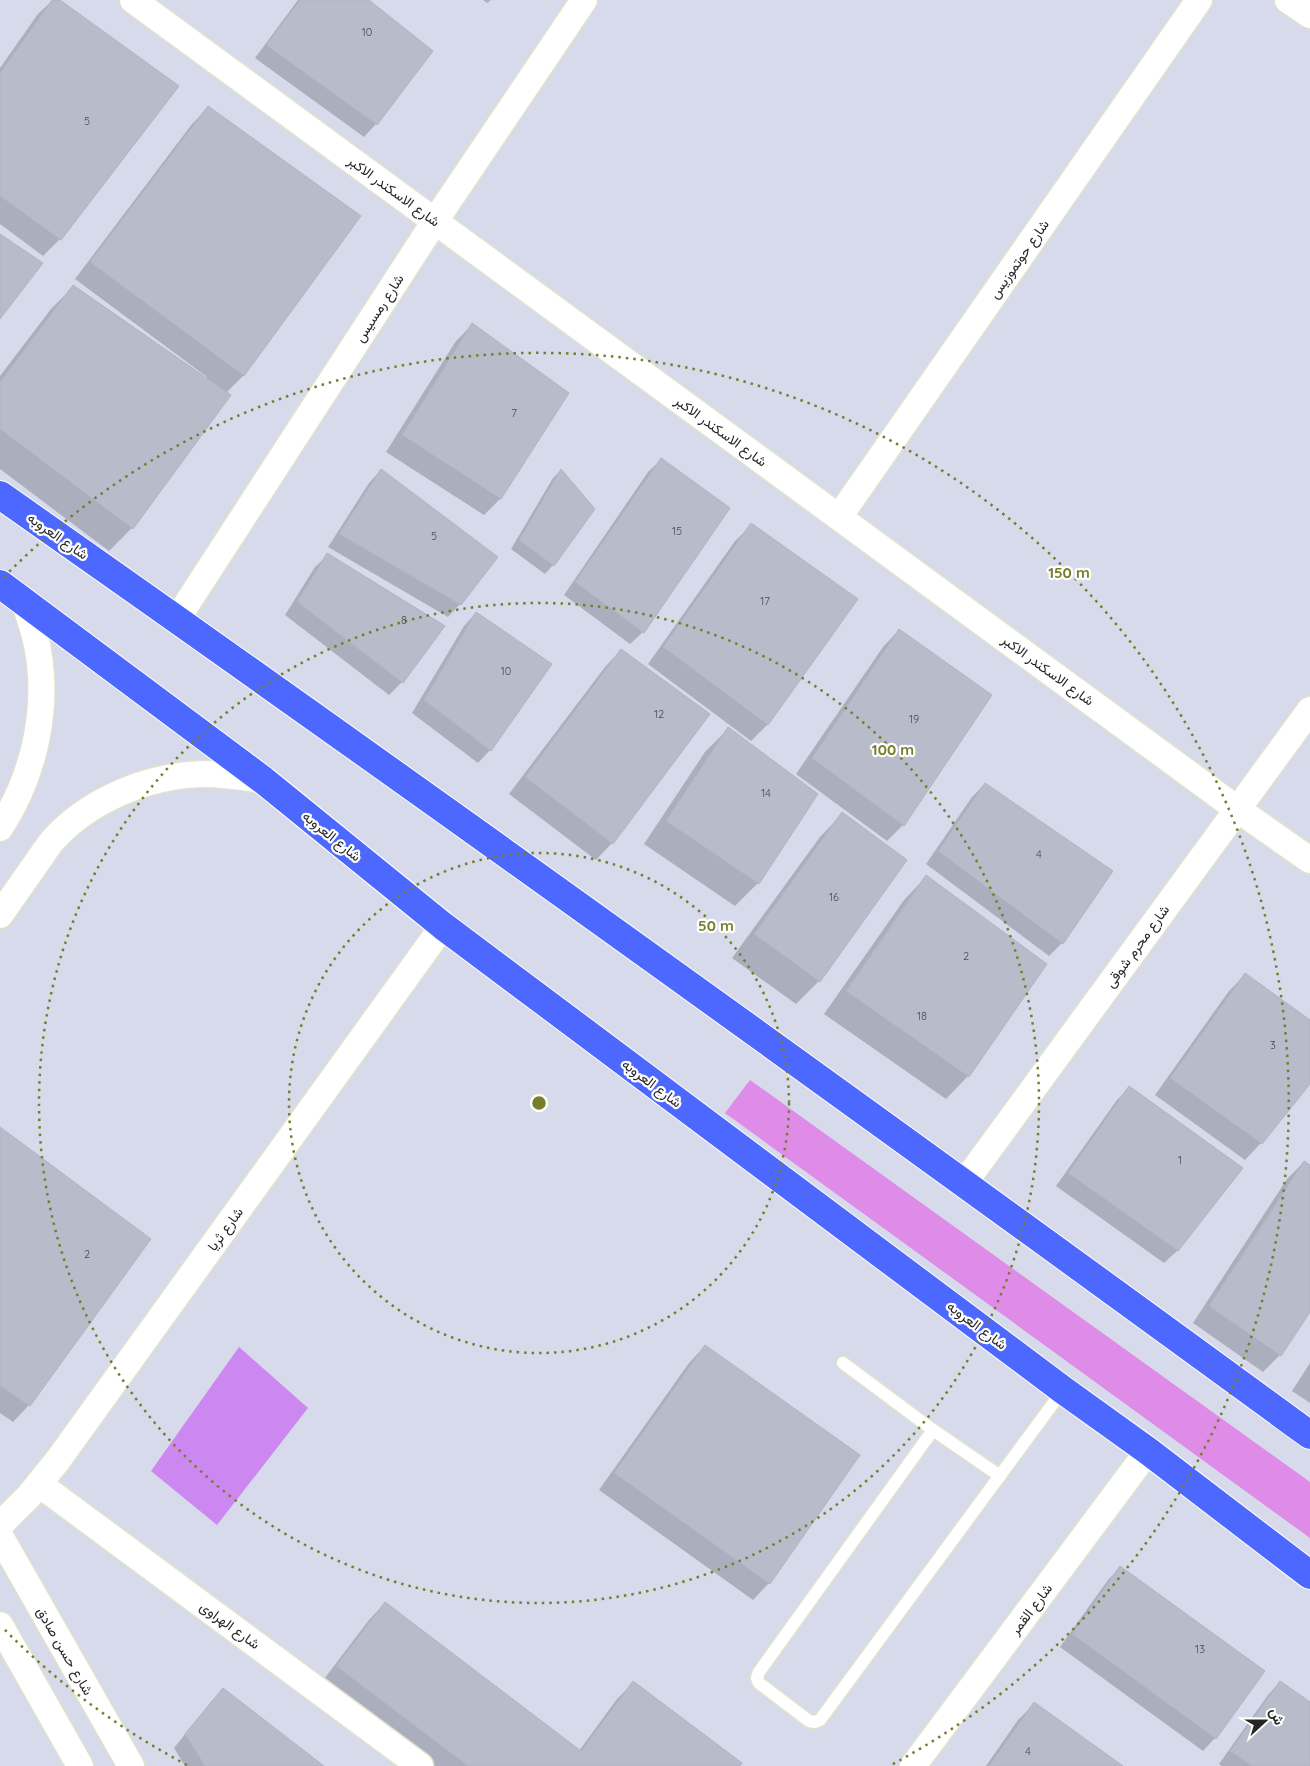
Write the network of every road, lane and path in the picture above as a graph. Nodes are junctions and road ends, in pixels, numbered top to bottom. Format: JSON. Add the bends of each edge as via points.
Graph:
{"nodes":[{"id":1,"x":133,"y":0,"type":"edge"},
{"id":2,"x":584,"y":0,"type":"edge"},
{"id":3,"x":1199,"y":0,"type":"edge"},
{"id":4,"x":1288,"y":0,"type":"edge"},
{"id":5,"x":1310,"y":15,"type":"edge"},
{"id":6,"x":435,"y":221,"type":"junction"},
{"id":7,"x":0,"y":495,"type":"edge"},
{"id":8,"x":839,"y":517,"type":"junction"},
{"id":9,"x":0,"y":584,"type":"edge"},
{"id":10,"x":25,"y":603,"type":"junction"},
{"id":11,"x":177,"y":619,"type":"junction"},
{"id":12,"x":1310,"y":710,"type":"edge"},
{"id":13,"x":263,"y":780,"type":"junction"},
{"id":14,"x":1238,"y":809,"type":"junction"},
{"id":15,"x":0,"y":828,"type":"edge"},
{"id":16,"x":1310,"y":860,"type":"edge"},
{"id":17,"x":0,"y":915,"type":"edge"},
{"id":18,"x":443,"y":926,"type":"junction"},
{"id":19,"x":965,"y":1182,"type":"junction"},
{"id":20,"x":843,"y":1363,"type":"dead end"},
{"id":21,"x":1063,"y":1390,"type":"junction"},
{"id":22,"x":933,"y":1430,"type":"junction"},
{"id":23,"x":1310,"y":1435,"type":"edge"},
{"id":24,"x":1148,"y":1451,"type":"junction"},
{"id":25,"x":1000,"y":1476,"type":"junction"},
{"id":26,"x":39,"y":1484,"type":"junction"},
{"id":27,"x":0,"y":1525,"type":"edge"},
{"id":28,"x":0,"y":1536,"type":"edge"},
{"id":29,"x":1310,"y":1575,"type":"edge"},
{"id":30,"x":0,"y":1625,"type":"edge"},
{"id":31,"x":80,"y":1766,"type":"edge"},
{"id":32,"x":131,"y":1766,"type":"edge"},
{"id":33,"x":420,"y":1766,"type":"edge"},
{"id":34,"x":913,"y":1766,"type":"edge"}],
"edges":[{"from":1,"to":6,"type":"street","name":"شارع الاسكندر الاكبر"},
{"from":2,"to":6,"type":"street","name":"شارع رمسيس"},
{"from":3,"to":8,"type":"street","name":"شارع حوتموزيس"},
{"from":4,"to":5,"type":"street"},
{"from":6,"to":8,"type":"street","name":"شارع الاسكندر الاكبر"},
{"from":6,"to":11,"type":"street","name":"شارع رمسيس"},
{"from":7,"to":11,"type":"highway","name":"شارع العروبه"},
{"from":8,"to":14,"type":"street","name":"شارع الاسكندر الاكبر"},
{"from":9,"to":10,"type":"highway","name":"شارع العروبه"},
{"from":10,"to":13,"type":"highway","name":"شارع العروبه"},
{"from":10,"to":15,"type":"street","via":[[41,673],[41,709],[36,744],[26,778]]},
{"from":11,"to":19,"type":"highway","name":"شارع العروبه"},
{"from":12,"to":14,"type":"street","name":"شارع محرم شوقى"},
{"from":13,"to":17,"type":"street","via":[[232,775],[193,775],[139,786],[116,795],[92,808],[52,840]]},
{"from":13,"to":18,"type":"highway","name":"شارع العروبه"},
{"from":14,"to":16,"type":"street","name":"شارع الاسكندر الاكبر"},
{"from":14,"to":19,"type":"street","name":"شارع محرم شوقى"},
{"from":18,"to":21,"type":"highway","name":"شارع العروبه"},
{"from":18,"to":26,"type":"street","name":"شارع ثريا"},
{"from":19,"to":23,"type":"highway","name":"شارع العروبه"},
{"from":20,"to":22,"type":"lane"},
{"from":21,"to":24,"type":"highway","name":"شارع العروبه"},
{"from":21,"to":25,"type":"lane"},
{"from":22,"to":25,"type":"lane"},
{"from":22,"to":25,"type":"lane","via":[[759,1672],[759,1683],[809,1721],[820,1720]]},
{"from":24,"to":29,"type":"highway","name":"شارع العروبه"},
{"from":24,"to":34,"type":"street","name":"شارع القمر"},
{"from":26,"to":27,"type":"street","name":"شارع ثريا"},
{"from":26,"to":33,"type":"street","name":"شارع الهراوى"},
{"from":28,"to":32,"type":"street","name":"شارع حسن صادق"},
{"from":30,"to":31,"type":"street"}]}
